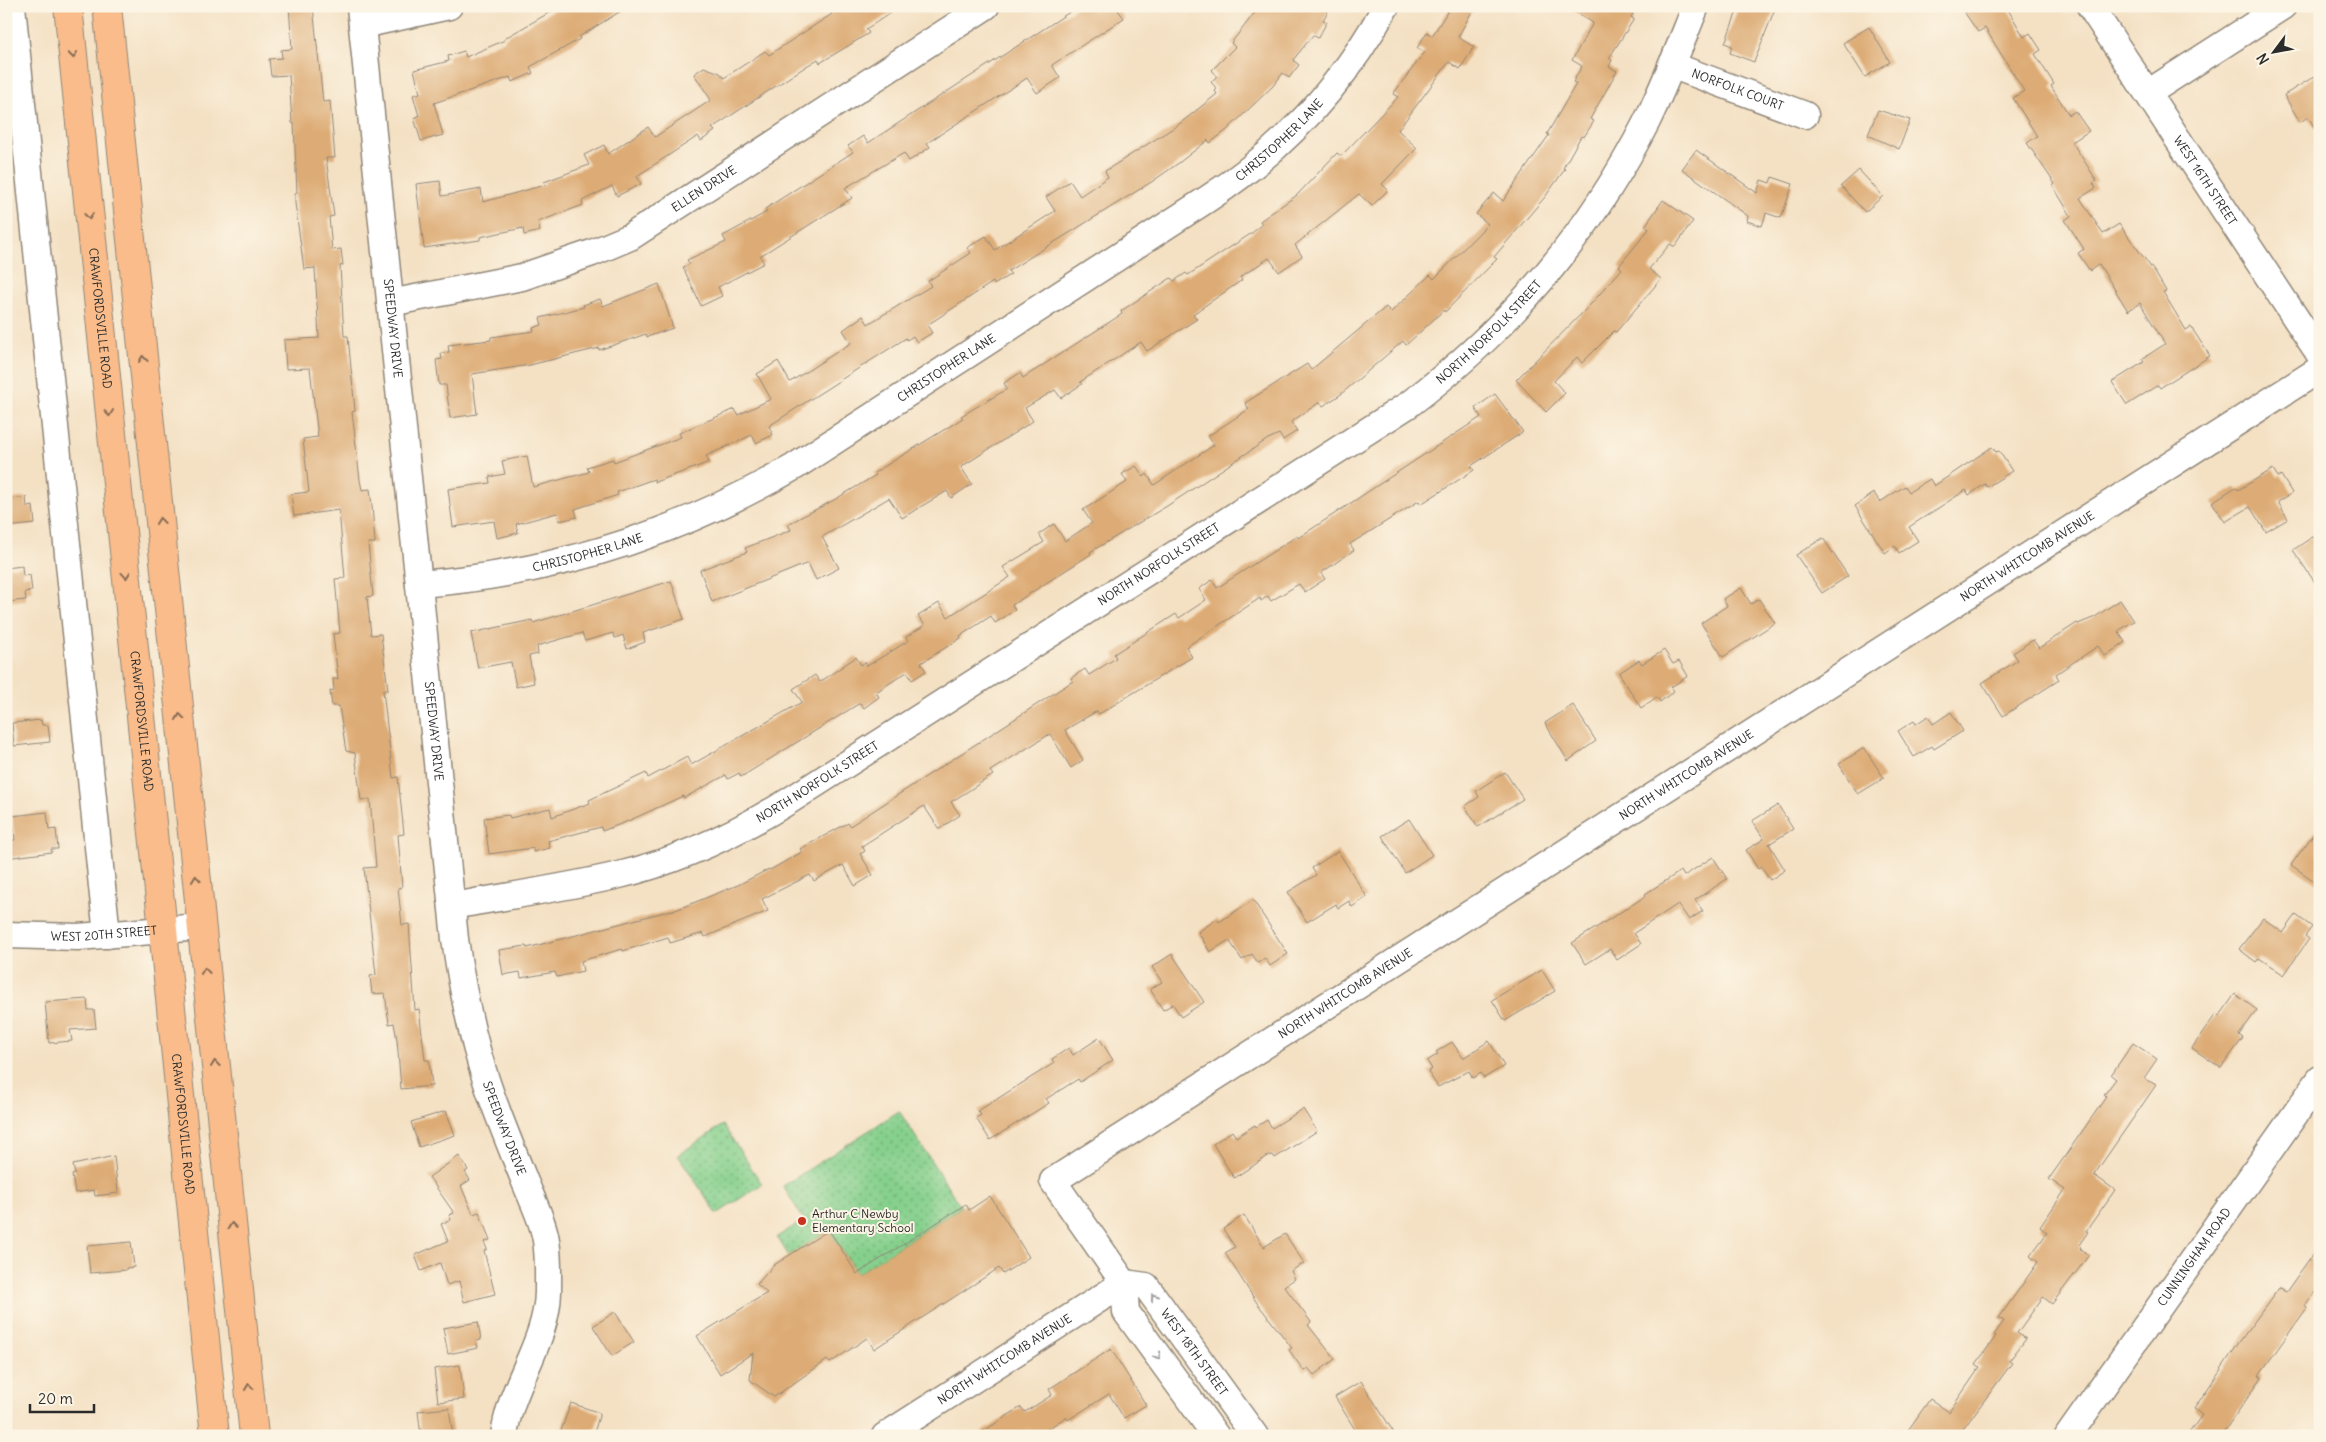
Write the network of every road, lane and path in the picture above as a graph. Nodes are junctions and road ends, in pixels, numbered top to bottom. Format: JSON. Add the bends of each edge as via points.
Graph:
{"nodes":[{"id":1,"x":12,"y":6,"type":"edge"},
{"id":2,"x":68,"y":6,"type":"edge"},
{"id":3,"x":107,"y":6,"type":"edge"},
{"id":4,"x":449,"y":6,"type":"edge"},
{"id":5,"x":986,"y":6,"type":"edge"},
{"id":6,"x":1386,"y":6,"type":"edge"},
{"id":7,"x":1696,"y":6,"type":"edge"},
{"id":8,"x":2090,"y":6,"type":"edge"},
{"id":9,"x":2283,"y":6,"type":"edge"},
{"id":10,"x":361,"y":16,"type":"edge"},
{"id":11,"x":1671,"y":65,"type":"junction"},
{"id":12,"x":2148,"y":93,"type":"junction"},
{"id":13,"x":1805,"y":115,"type":"dead end"},
{"id":14,"x":390,"y":303,"type":"junction"},
{"id":15,"x":2320,"y":355,"type":"edge"},
{"id":16,"x":2320,"y":369,"type":"edge"},
{"id":17,"x":419,"y":584,"type":"junction"},
{"id":18,"x":452,"y":906,"type":"junction"},
{"id":19,"x":200,"y":928,"type":"junction"},
{"id":20,"x":162,"y":930,"type":"junction"},
{"id":21,"x":6,"y":935,"type":"edge"},
{"id":22,"x":107,"y":935,"type":"junction"},
{"id":23,"x":2320,"y":1079,"type":"edge"},
{"id":24,"x":1124,"y":1283,"type":"junction"},
{"id":25,"x":215,"y":1436,"type":"edge"},
{"id":26,"x":254,"y":1436,"type":"edge"},
{"id":27,"x":504,"y":1436,"type":"edge"},
{"id":28,"x":885,"y":1436,"type":"edge"},
{"id":29,"x":1216,"y":1436,"type":"edge"},
{"id":30,"x":1255,"y":1436,"type":"edge"},
{"id":31,"x":2068,"y":1436,"type":"edge"}],
"edges":[{"from":1,"to":22,"type":"street"},
{"from":2,"to":20,"type":"main road","name":"CRAWFORDSVILLE ROAD","one_way":true},
{"from":19,"to":3,"type":"main road","one_way":true},
{"from":4,"to":10,"type":"street"},
{"from":5,"to":14,"type":"street","name":"ELLEN DRIVE","via":[[630,237],[592,254],[522,277]]},
{"from":6,"to":17,"type":"street","name":"CHRISTOPHER LANE","via":[[1359,52],[1323,99],[1290,135],[1250,169],[794,467],[723,505],[623,545],[508,574]]},
{"from":7,"to":11,"type":"street","name":"NORTH NORFOLK STREET"},
{"from":8,"to":12,"type":"street","name":"WEST 16TH STREET"},
{"from":9,"to":12,"type":"street"},
{"from":10,"to":14,"type":"street","name":"SPEEDWAY DRIVE"},
{"from":11,"to":13,"type":"street","name":"NORFOLK COURT"},
{"from":11,"to":18,"type":"street","name":"NORTH NORFOLK STREET","via":[[1628,156],[1587,223],[1557,262],[1491,335],[1439,381],[1384,422],[746,826],[703,846],[620,875]]},
{"from":12,"to":15,"type":"street","name":"WEST 16TH STREET"},
{"from":14,"to":17,"type":"street","name":"SPEEDWAY DRIVE"},
{"from":16,"to":24,"type":"street","name":"NORTH WHITCOMB AVENUE","via":[[1052,1181]]},
{"from":17,"to":18,"type":"street","name":"SPEEDWAY DRIVE"},
{"from":18,"to":27,"type":"street","name":"SPEEDWAY DRIVE","via":[[462,987],[472,1035],[496,1110],[536,1208],[547,1254],[545,1314],[534,1351],[508,1410]]},
{"from":19,"to":20,"type":"street","name":"WEST 20TH STREET"},
{"from":26,"to":19,"type":"main road","one_way":true},
{"from":20,"to":22,"type":"street","name":"WEST 20TH STREET"},
{"from":20,"to":25,"type":"main road","name":"CRAWFORDSVILLE ROAD"},
{"from":21,"to":22,"type":"street","name":"WEST 20TH STREET"},
{"from":23,"to":31,"type":"street","name":"CUNNINGHAM ROAD"},
{"from":24,"to":28,"type":"street","name":"NORTH WHITCOMB AVENUE"},
{"from":24,"to":29,"type":"street","one_way":true,"via":[[1126,1312]]},
{"from":30,"to":24,"type":"street","name":"WEST 18TH STREET","one_way":true,"via":[[1146,1286]]}]}
